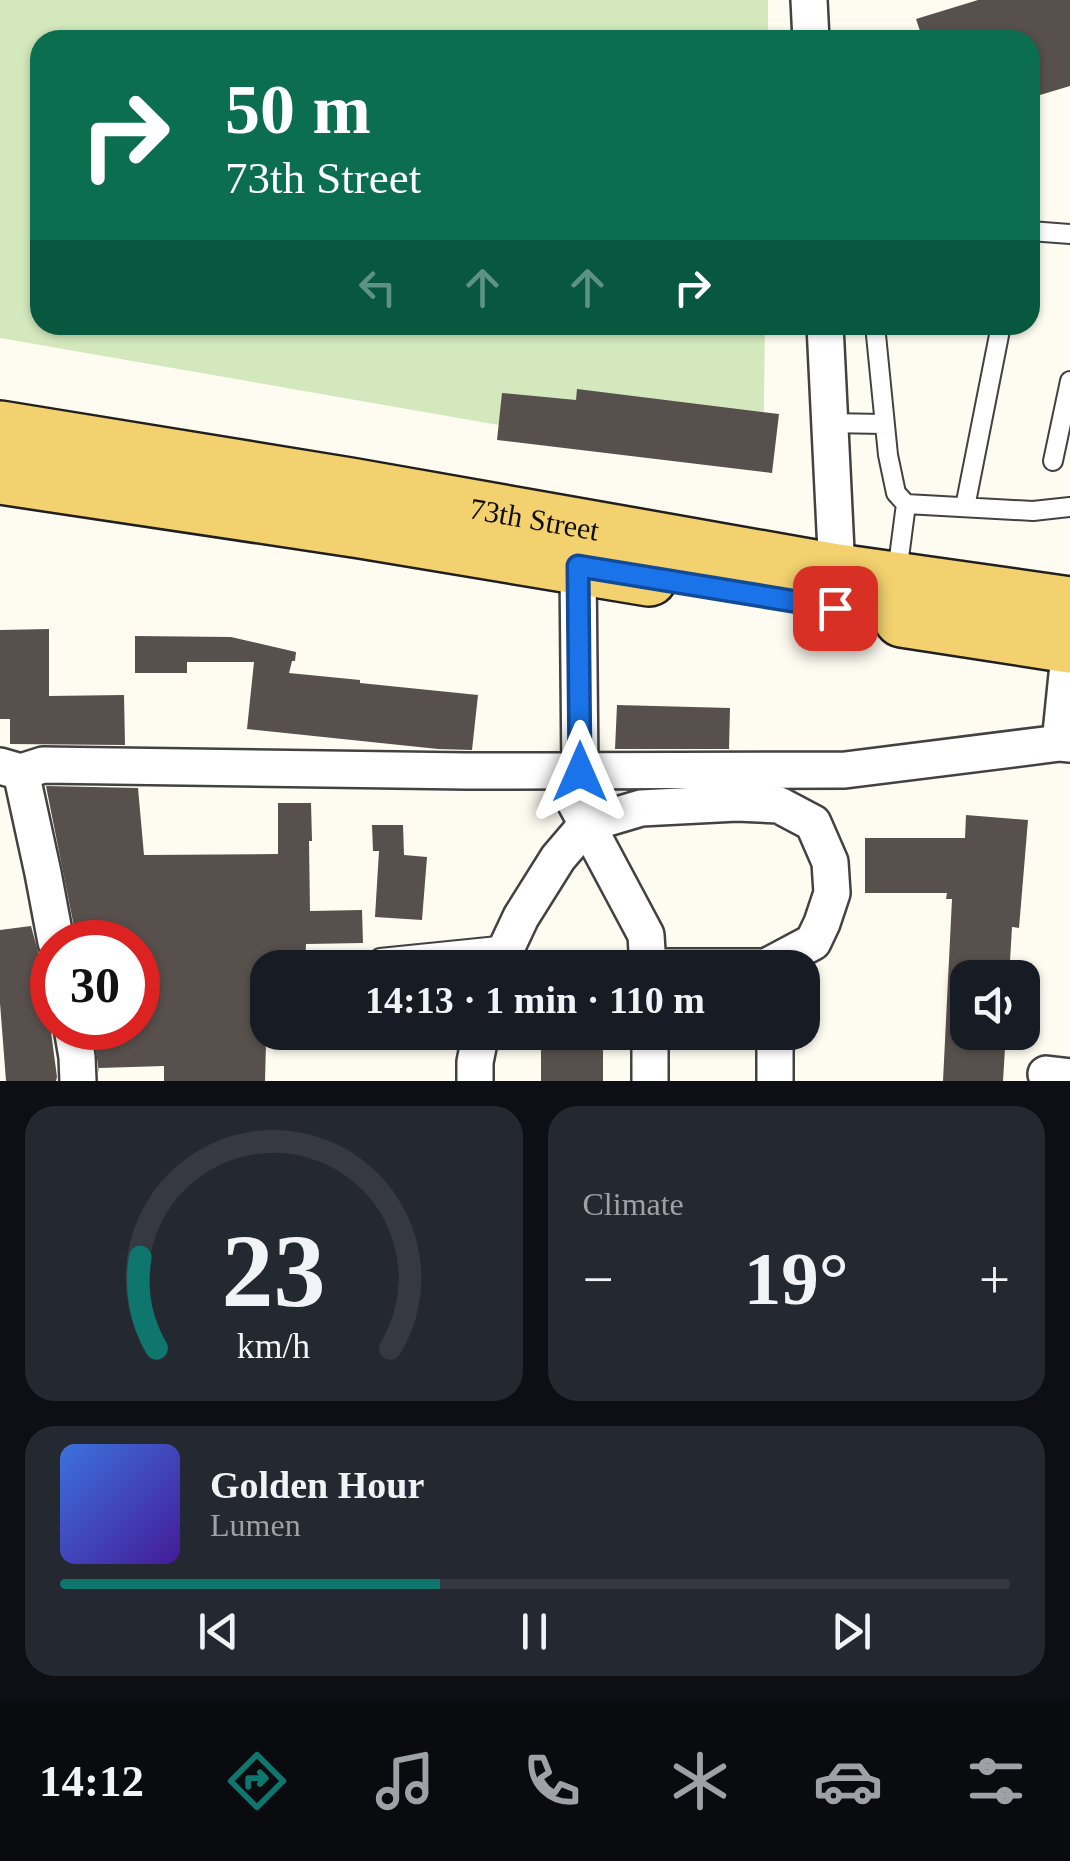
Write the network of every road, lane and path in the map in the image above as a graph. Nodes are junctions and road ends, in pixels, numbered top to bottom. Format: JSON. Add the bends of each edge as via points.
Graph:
{"nodes":[{"id":1,"x":809,"y":0,"type":"edge"},
{"id":2,"x":810,"y":30,"type":"edge"},
{"id":3,"x":1040,"y":232,"type":"edge"},
{"id":4,"x":1070,"y":234,"type":"edge"},
{"id":5,"x":825,"y":335,"type":"edge"},
{"id":6,"x":876,"y":335,"type":"edge"},
{"id":7,"x":999,"y":335,"type":"edge"},
{"id":8,"x":1070,"y":381,"type":"edge"},
{"id":9,"x":828,"y":424,"type":"junction"},
{"id":10,"x":884,"y":424,"type":"junction"},
{"id":11,"x":0,"y":429,"type":"edge"},
{"id":12,"x":1053,"y":460,"type":"dead end"},
{"id":13,"x":0,"y":476,"type":"edge"},
{"id":14,"x":906,"y":504,"type":"junction"},
{"id":15,"x":1070,"y":507,"type":"edge"},
{"id":16,"x":965,"y":508,"type":"junction"},
{"id":17,"x":578,"y":566,"type":"junction"},
{"id":18,"x":896,"y":580,"type":"junction"},
{"id":19,"x":836,"y":590,"type":"junction"},
{"id":20,"x":1070,"y":605,"type":"edge"},
{"id":21,"x":1070,"y":646,"type":"edge"},
{"id":22,"x":1065,"y":744,"type":"edge"},
{"id":23,"x":10,"y":768,"type":"edge"},
{"id":24,"x":570,"y":772,"type":"junction"},
{"id":25,"x":586,"y":824,"type":"junction"},
{"id":26,"x":52,"y":920,"type":"edge"},
{"id":27,"x":505,"y":950,"type":"edge"},
{"id":28,"x":647,"y":950,"type":"edge"},
{"id":29,"x":797,"y":950,"type":"edge"},
{"id":30,"x":76,"y":1050,"type":"edge"},
{"id":31,"x":477,"y":1050,"type":"edge"},
{"id":32,"x":650,"y":1050,"type":"edge"},
{"id":33,"x":775,"y":1050,"type":"edge"},
{"id":34,"x":78,"y":1081,"type":"edge"},
{"id":35,"x":476,"y":1081,"type":"edge"},
{"id":36,"x":650,"y":1081,"type":"edge"},
{"id":37,"x":775,"y":1081,"type":"edge"}],
"edges":[{"from":1,"to":2,"type":"street"},
{"from":3,"to":4,"type":"lane"},
{"from":5,"to":9,"type":"street"},
{"from":6,"to":10,"type":"lane"},
{"from":7,"to":16,"type":"lane"},
{"from":8,"to":12,"type":"lane"},
{"from":9,"to":10,"type":"lane"},
{"from":9,"to":19,"type":"street"},
{"from":10,"to":14,"type":"lane","via":[[896,493]]},
{"from":11,"to":19,"type":"main road","name":"73th Street","via":[[350,486]]},
{"from":13,"to":17,"type":"main road","name":"73th Street"},
{"from":14,"to":16,"type":"lane"},
{"from":14,"to":18,"type":"lane"},
{"from":15,"to":16,"type":"lane"},
{"from":17,"to":19,"type":"main road","name":"73th Street"},
{"from":17,"to":24,"type":"street"},
{"from":18,"to":19,"type":"main road","name":"73th Street"},
{"from":18,"to":20,"type":"main road","name":"73th Street"},
{"from":19,"to":21,"type":"main road","name":"73th Street"},
{"from":21,"to":22,"type":"street"},
{"from":22,"to":24,"type":"street","via":[[844,770]]},
{"from":23,"to":24,"type":"street"},
{"from":23,"to":26,"type":"street"},
{"from":24,"to":25,"type":"street"},
{"from":25,"to":27,"type":"street","via":[[558,858]]},
{"from":25,"to":28,"type":"street","via":[[646,935]]},
{"from":25,"to":29,"type":"street","via":[[641,808],[737,803],[779,806],[813,823],[830,862],[832,892],[813,942]]},
{"from":30,"to":34,"type":"street"},
{"from":31,"to":35,"type":"street"},
{"from":32,"to":36,"type":"street"},
{"from":33,"to":37,"type":"street"}]}
